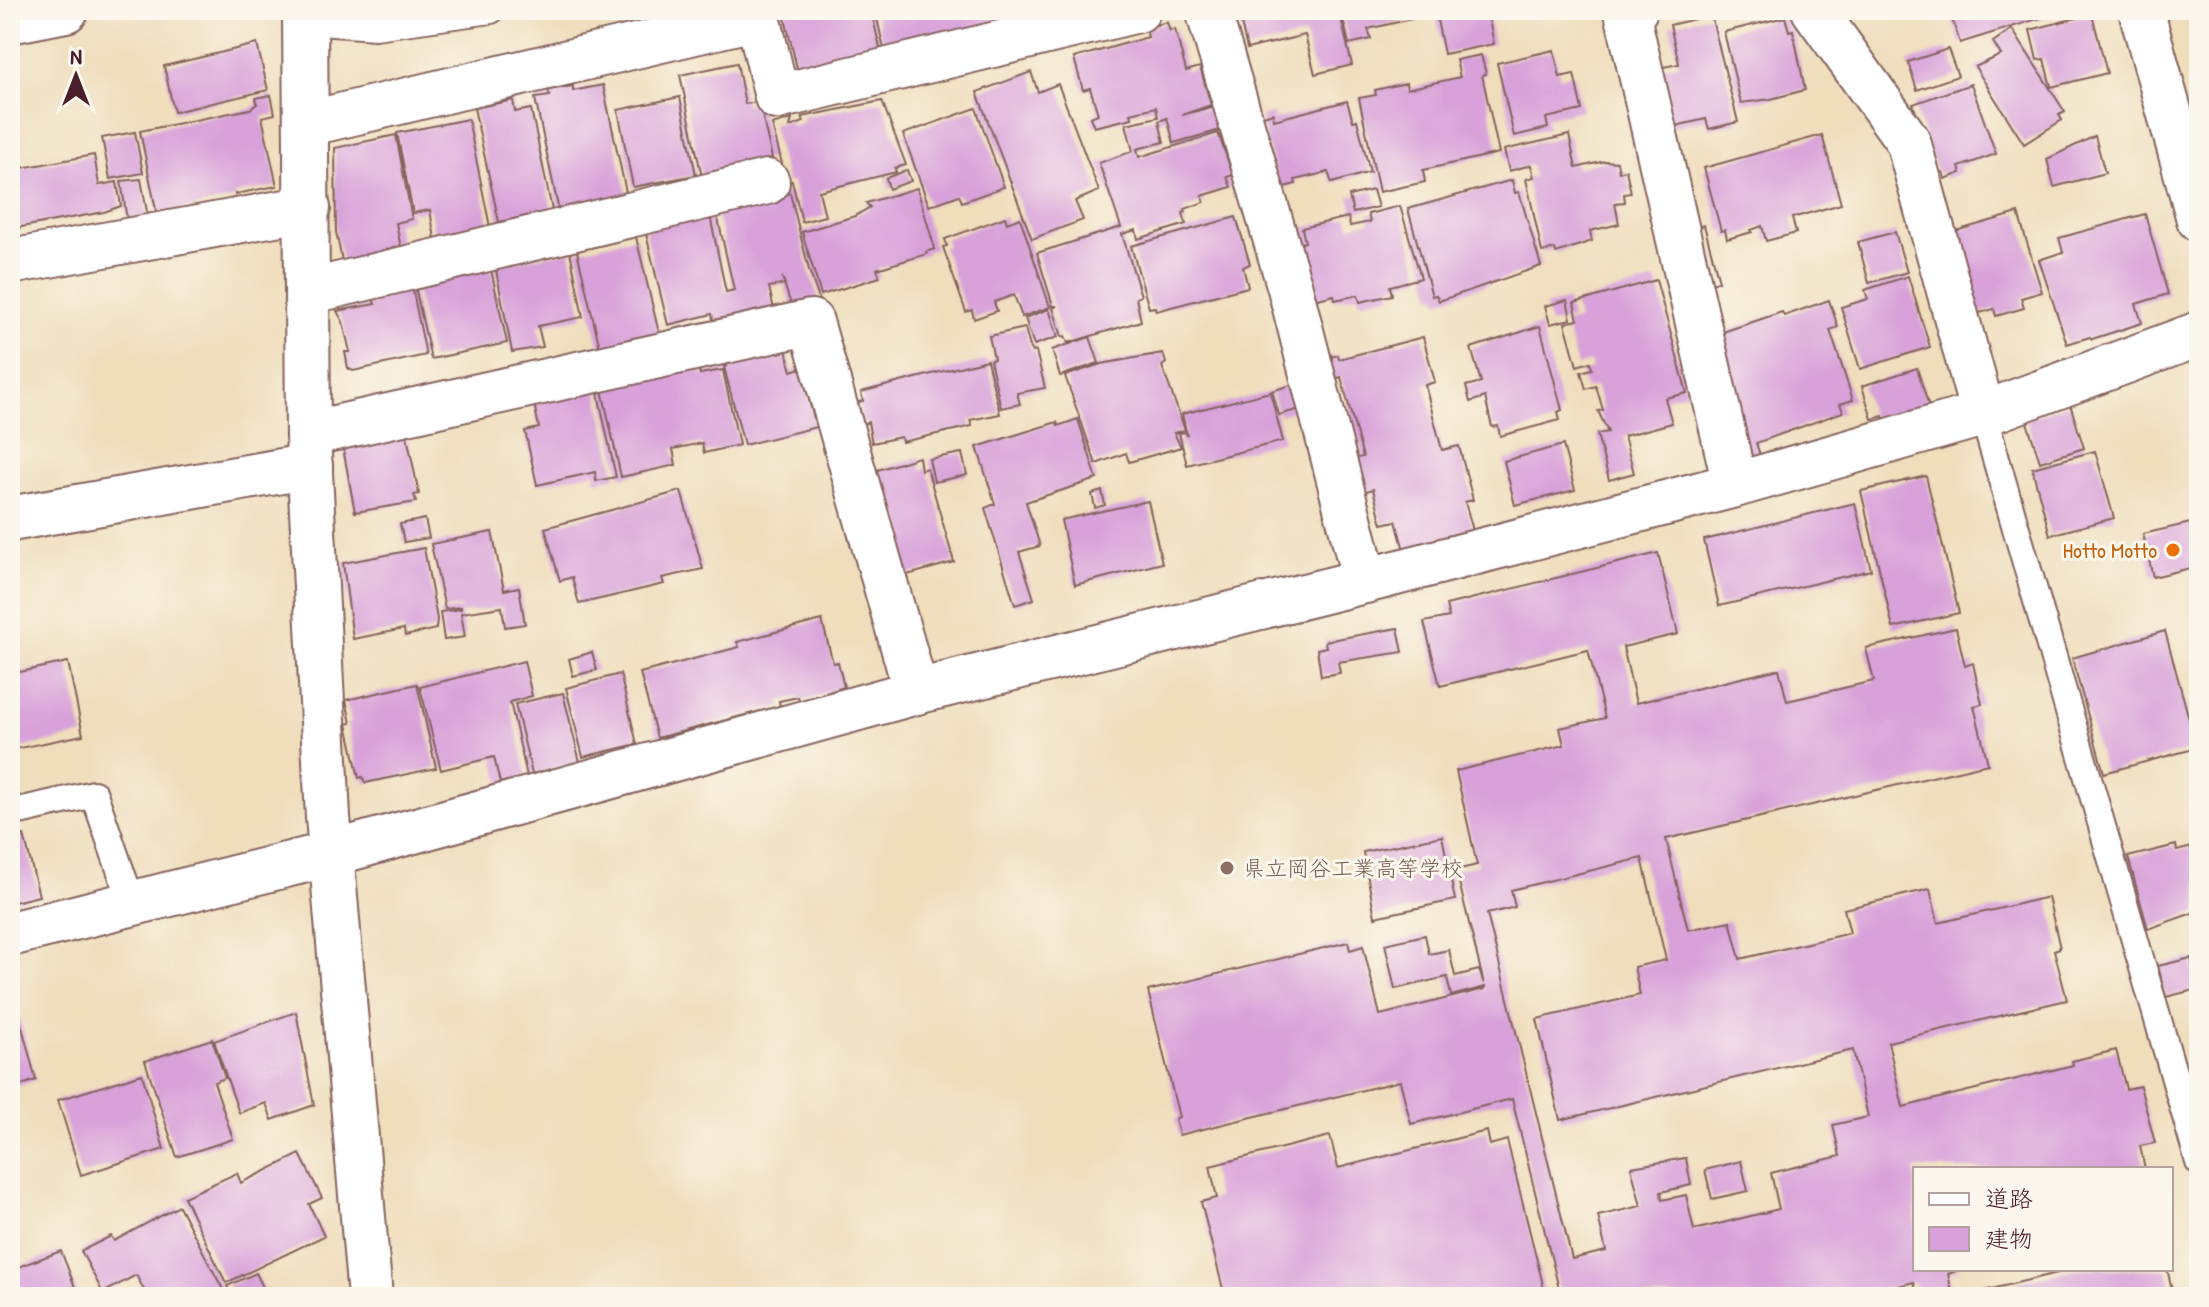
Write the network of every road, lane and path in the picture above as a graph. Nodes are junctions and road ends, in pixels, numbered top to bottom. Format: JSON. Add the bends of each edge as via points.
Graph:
{"nodes":[{"id":1,"x":66,"y":10,"type":"edge"},
{"id":2,"x":491,"y":10,"type":"edge"},
{"id":3,"x":1138,"y":10,"type":"edge"},
{"id":4,"x":1208,"y":10,"type":"edge"},
{"id":5,"x":1635,"y":10,"type":"edge"},
{"id":6,"x":1814,"y":10,"type":"edge"},
{"id":7,"x":2141,"y":10,"type":"edge"},
{"id":8,"x":305,"y":15,"type":"edge"},
{"id":9,"x":10,"y":21,"type":"edge"},
{"id":10,"x":306,"y":124,"type":"junction"},
{"id":11,"x":2193,"y":170,"type":"edge"},
{"id":12,"x":767,"y":182,"type":"dead end"},
{"id":13,"x":308,"y":208,"type":"junction"},
{"id":14,"x":2199,"y":219,"type":"edge"},
{"id":15,"x":10,"y":262,"type":"edge"},
{"id":16,"x":308,"y":292,"type":"junction"},
{"id":17,"x":2199,"y":334,"type":"edge"},
{"id":18,"x":1983,"y":414,"type":"junction"},
{"id":19,"x":309,"y":450,"type":"junction"},
{"id":20,"x":1735,"y":485,"type":"junction"},
{"id":21,"x":10,"y":519,"type":"edge"},
{"id":22,"x":1365,"y":581,"type":"junction"},
{"id":23,"x":916,"y":692,"type":"junction"},
{"id":24,"x":10,"y":813,"type":"edge"},
{"id":25,"x":330,"y":854,"type":"junction"},
{"id":26,"x":132,"y":904,"type":"junction"},
{"id":27,"x":10,"y":934,"type":"edge"},
{"id":28,"x":2199,"y":1162,"type":"edge"},
{"id":29,"x":370,"y":1297,"type":"edge"}],
"edges":[{"from":1,"to":9,"type":"street"},
{"from":2,"to":8,"type":"lane","via":[[375,26]]},
{"from":3,"to":10,"type":"street","via":[[777,97],[758,17]]},
{"from":4,"to":22,"type":"street","via":[[1290,288]]},
{"from":5,"to":20,"type":"street","via":[[1627,12]]},
{"from":6,"to":18,"type":"street","via":[[1908,141]]},
{"from":7,"to":11,"type":"street"},
{"from":8,"to":10,"type":"street"},
{"from":10,"to":13,"type":"street"},
{"from":11,"to":14,"type":"street"},
{"from":12,"to":16,"type":"street"},
{"from":13,"to":15,"type":"street"},
{"from":13,"to":16,"type":"street"},
{"from":16,"to":19,"type":"street"},
{"from":17,"to":18,"type":"street"},
{"from":18,"to":20,"type":"street"},
{"from":18,"to":28,"type":"lane"},
{"from":19,"to":21,"type":"street"},
{"from":19,"to":23,"type":"street","via":[[811,322]]},
{"from":19,"to":25,"type":"street"},
{"from":20,"to":22,"type":"street"},
{"from":22,"to":23,"type":"street"},
{"from":23,"to":25,"type":"street"},
{"from":24,"to":26,"type":"lane","via":[[94,794]]},
{"from":25,"to":26,"type":"street"},
{"from":25,"to":29,"type":"street"},
{"from":26,"to":27,"type":"street"}]}
